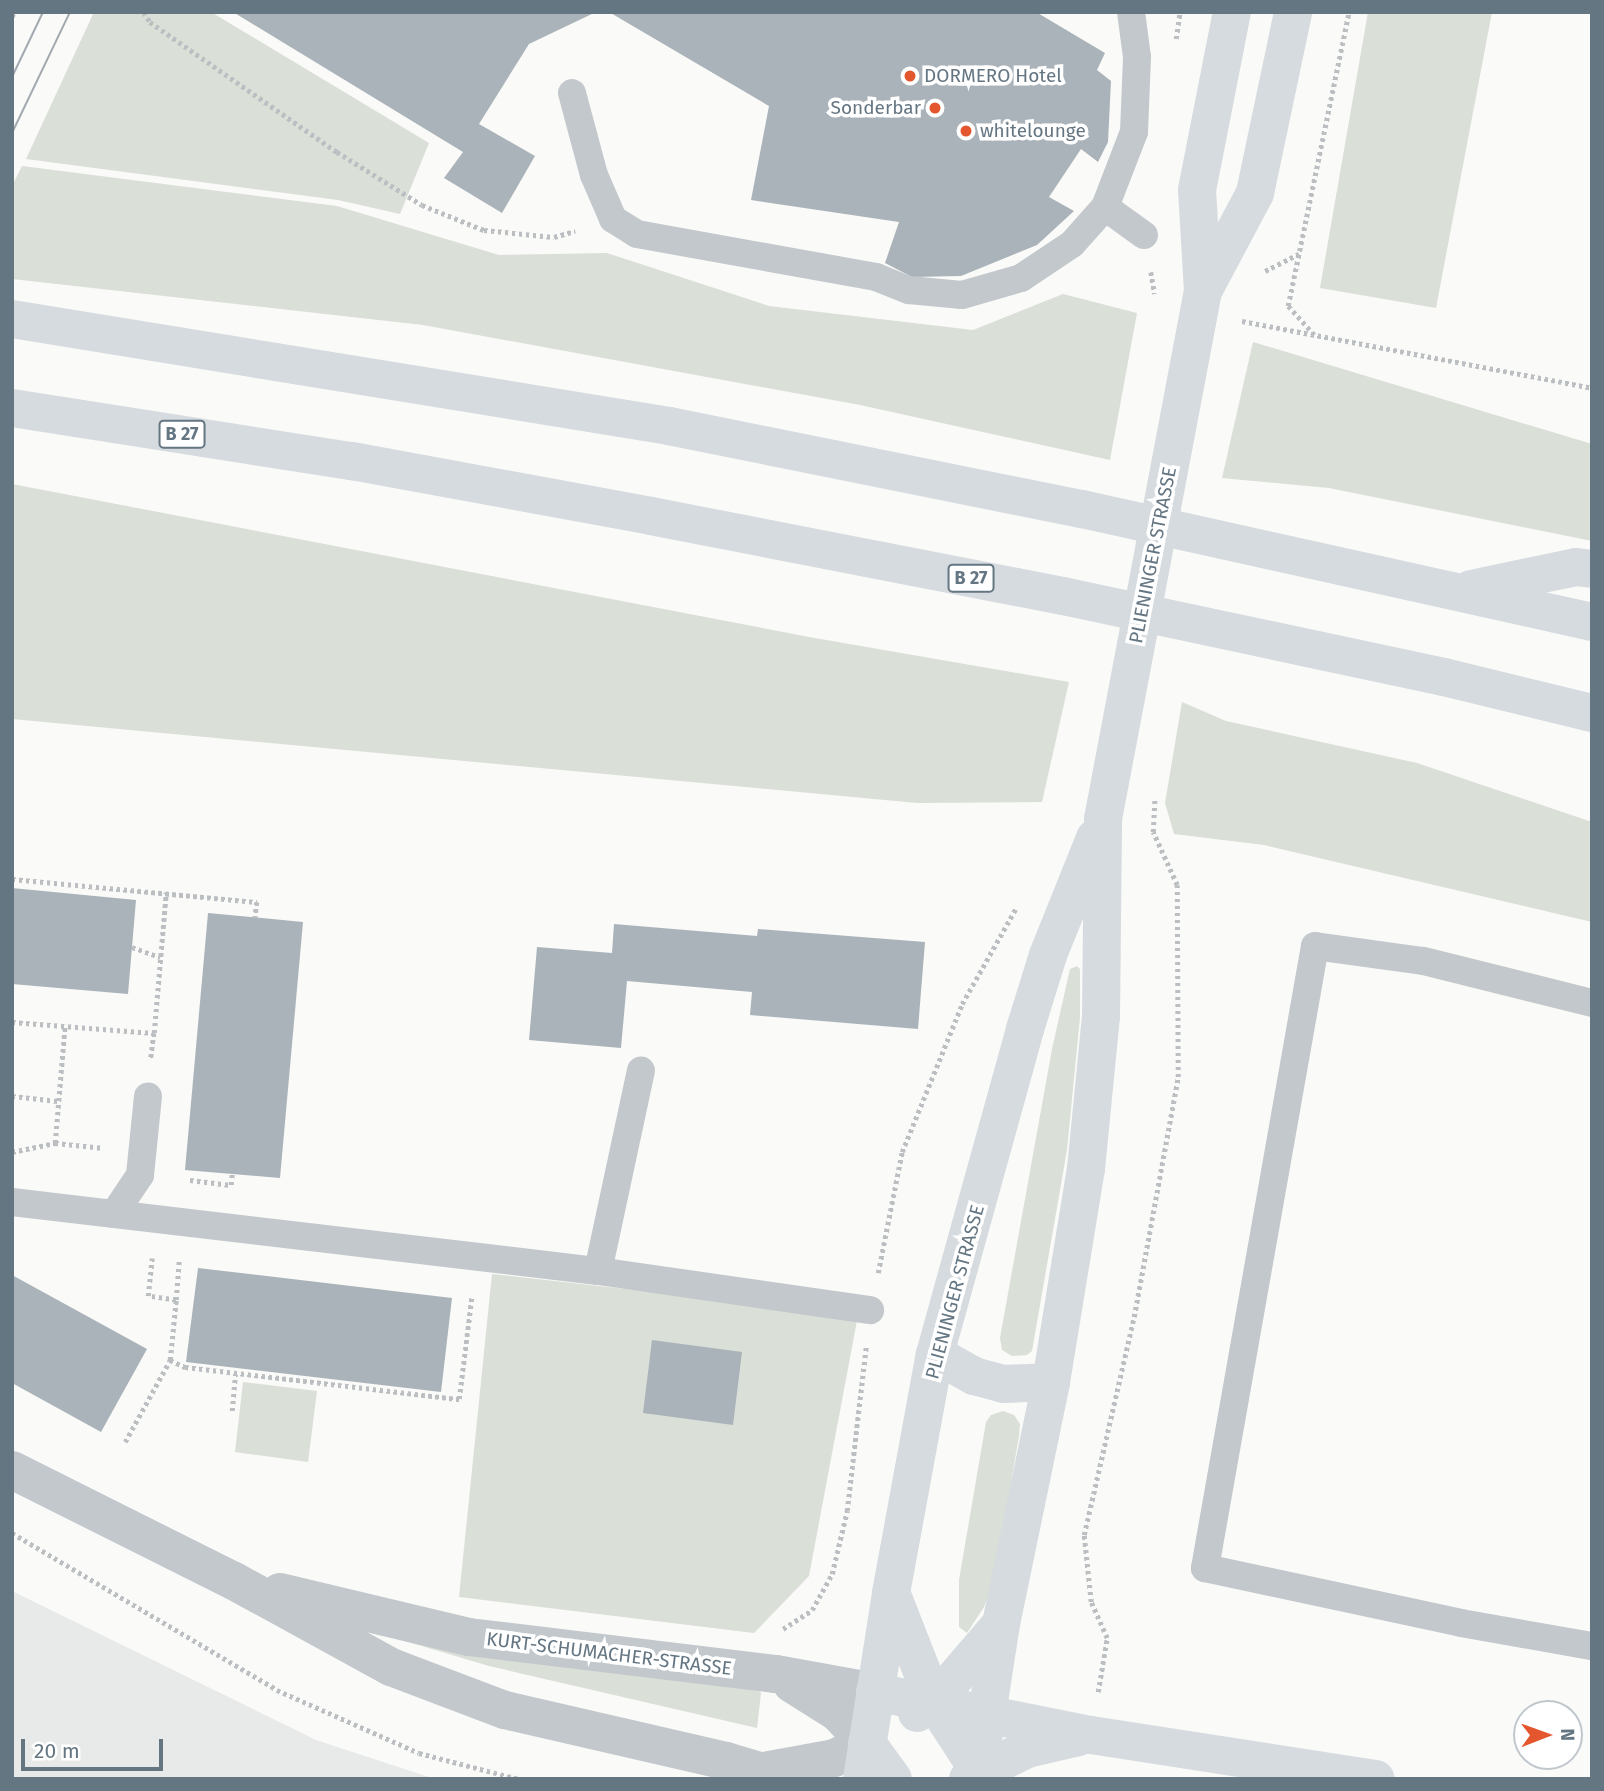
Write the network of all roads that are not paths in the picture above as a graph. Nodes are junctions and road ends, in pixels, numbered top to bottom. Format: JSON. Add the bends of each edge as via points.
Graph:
{"nodes":[{"id":1,"x":1131,"y":12,"type":"edge"},
{"id":2,"x":1232,"y":12,"type":"edge"},
{"id":3,"x":1293,"y":12,"type":"edge"},
{"id":4,"x":572,"y":93,"type":"dead end"},
{"id":5,"x":1105,"y":207,"type":"junction"},
{"id":6,"x":1144,"y":235,"type":"dead end"},
{"id":7,"x":1203,"y":291,"type":"junction"},
{"id":8,"x":12,"y":319,"type":"edge"},
{"id":9,"x":12,"y":408,"type":"edge"},
{"id":10,"x":1592,"y":569,"type":"edge"},
{"id":11,"x":1458,"y":591,"type":"junction"},
{"id":12,"x":1592,"y":622,"type":"edge"},
{"id":13,"x":1590,"y":713,"type":"edge"},
{"id":14,"x":1103,"y":819,"type":"junction"},
{"id":15,"x":1592,"y":1003,"type":"edge"},
{"id":16,"x":641,"y":1071,"type":"dead end"},
{"id":17,"x":148,"y":1096,"type":"road end"},
{"id":18,"x":12,"y":1202,"type":"edge"},
{"id":19,"x":114,"y":1214,"type":"junction"},
{"id":20,"x":598,"y":1271,"type":"junction"},
{"id":21,"x":870,"y":1310,"type":"road end"},
{"id":22,"x":935,"y":1354,"type":"junction"},
{"id":23,"x":1051,"y":1382,"type":"junction"},
{"id":24,"x":12,"y":1470,"type":"edge"},
{"id":25,"x":234,"y":1581,"type":"junction"},
{"id":26,"x":891,"y":1593,"type":"junction"},
{"id":27,"x":1001,"y":1624,"type":"junction"},
{"id":28,"x":1592,"y":1646,"type":"edge"},
{"id":29,"x":776,"y":1674,"type":"junction"},
{"id":30,"x":875,"y":1692,"type":"junction"},
{"id":31,"x":934,"y":1702,"type":"junction"},
{"id":32,"x":986,"y":1714,"type":"junction"},
{"id":33,"x":1091,"y":1735,"type":"junction"},
{"id":34,"x":865,"y":1761,"type":"edge"},
{"id":35,"x":776,"y":1775,"type":"edge"},
{"id":36,"x":977,"y":1777,"type":"edge"},
{"id":37,"x":894,"y":1779,"type":"edge"},
{"id":38,"x":1377,"y":1779,"type":"edge"}],
"edges":[{"from":1,"to":5,"type":"lane","via":[[1137,57],[1134,132]]},
{"from":2,"to":7,"type":"main road","name":"PLIENINGER STRASSE","via":[[1197,190]]},
{"from":3,"to":7,"type":"main road","name":"PLIENINGER STRASSE","via":[[1255,192]]},
{"from":4,"to":5,"type":"lane","via":[[594,175],[613,219],[637,234],[876,277],[909,290],[961,295],[1021,278],[1072,244]]},
{"from":5,"to":6,"type":"lane"},
{"from":7,"to":14,"type":"main road","name":"PLIENINGER STRASSE"},
{"from":8,"to":11,"type":"main road","via":[[669,426]]},
{"from":9,"to":13,"type":"main road","number":"B 27","via":[[352,461],[652,516],[1063,596],[1444,677]]},
{"from":10,"to":11,"type":"main road","via":[[1576,567]]},
{"from":11,"to":12,"type":"main road"},
{"from":14,"to":22,"type":"main road","name":"PLIENINGER STRASSE","via":[[1044,967]]},
{"from":14,"to":23,"type":"main road","name":"PLIENINGER STRASSE","via":[[1101,1017],[1086,1169]]},
{"from":15,"to":28,"type":"lane","via":[[1423,961],[1315,946],[1205,1568]]},
{"from":16,"to":20,"type":"lane"},
{"from":17,"to":19,"type":"lane","via":[[142,1164]]},
{"from":18,"to":19,"type":"lane"},
{"from":19,"to":20,"type":"lane"},
{"from":20,"to":21,"type":"lane"},
{"from":22,"to":23,"type":"main road","via":[[974,1376],[1003,1384]]},
{"from":22,"to":26,"type":"main road","name":"PLIENINGER STRASSE"},
{"from":23,"to":27,"type":"main road","name":"PLIENINGER STRASSE"},
{"from":24,"to":25,"type":"street","name":"KURT-SCHUMACHER-STRASSE"},
{"from":25,"to":29,"type":"street","name":"KURT-SCHUMACHER-STRASSE","via":[[469,1637]]},
{"from":25,"to":35,"type":"street","name":"KURT-SCHUMACHER-STRASSE","via":[[391,1667],[505,1710]]},
{"from":26,"to":30,"type":"main road","name":"PLIENINGER STRASSE"},
{"from":26,"to":31,"type":"main road"},
{"from":27,"to":31,"type":"main road"},
{"from":27,"to":32,"type":"main road","name":"PLIENINGER STRASSE"},
{"from":29,"to":30,"type":"street","name":"KURT-SCHUMACHER-STRASSE"},
{"from":29,"to":34,"type":"street","via":[[837,1712]]},
{"from":30,"to":31,"type":"main road","name":"KURT-SCHUMACHER-STRASSE"},
{"from":30,"to":34,"type":"main road","name":"PLIENINGER STRASSE"},
{"from":31,"to":32,"type":"main road","name":"KURT-SCHUMACHER-STRASSE"},
{"from":31,"to":34,"type":"main road"},
{"from":31,"to":36,"type":"main road"},
{"from":32,"to":33,"type":"main road","name":"KURT-SCHUMACHER-STRASSE"},
{"from":32,"to":36,"type":"main road","name":"PLIENINGER STRASSE"},
{"from":33,"to":36,"type":"main road","via":[[1027,1749]]},
{"from":33,"to":38,"type":"main road","name":"KURT-SCHUMACHER-STRASSE"},
{"from":34,"to":35,"type":"street","via":[[834,1758]]},
{"from":34,"to":37,"type":"main road"}]}
